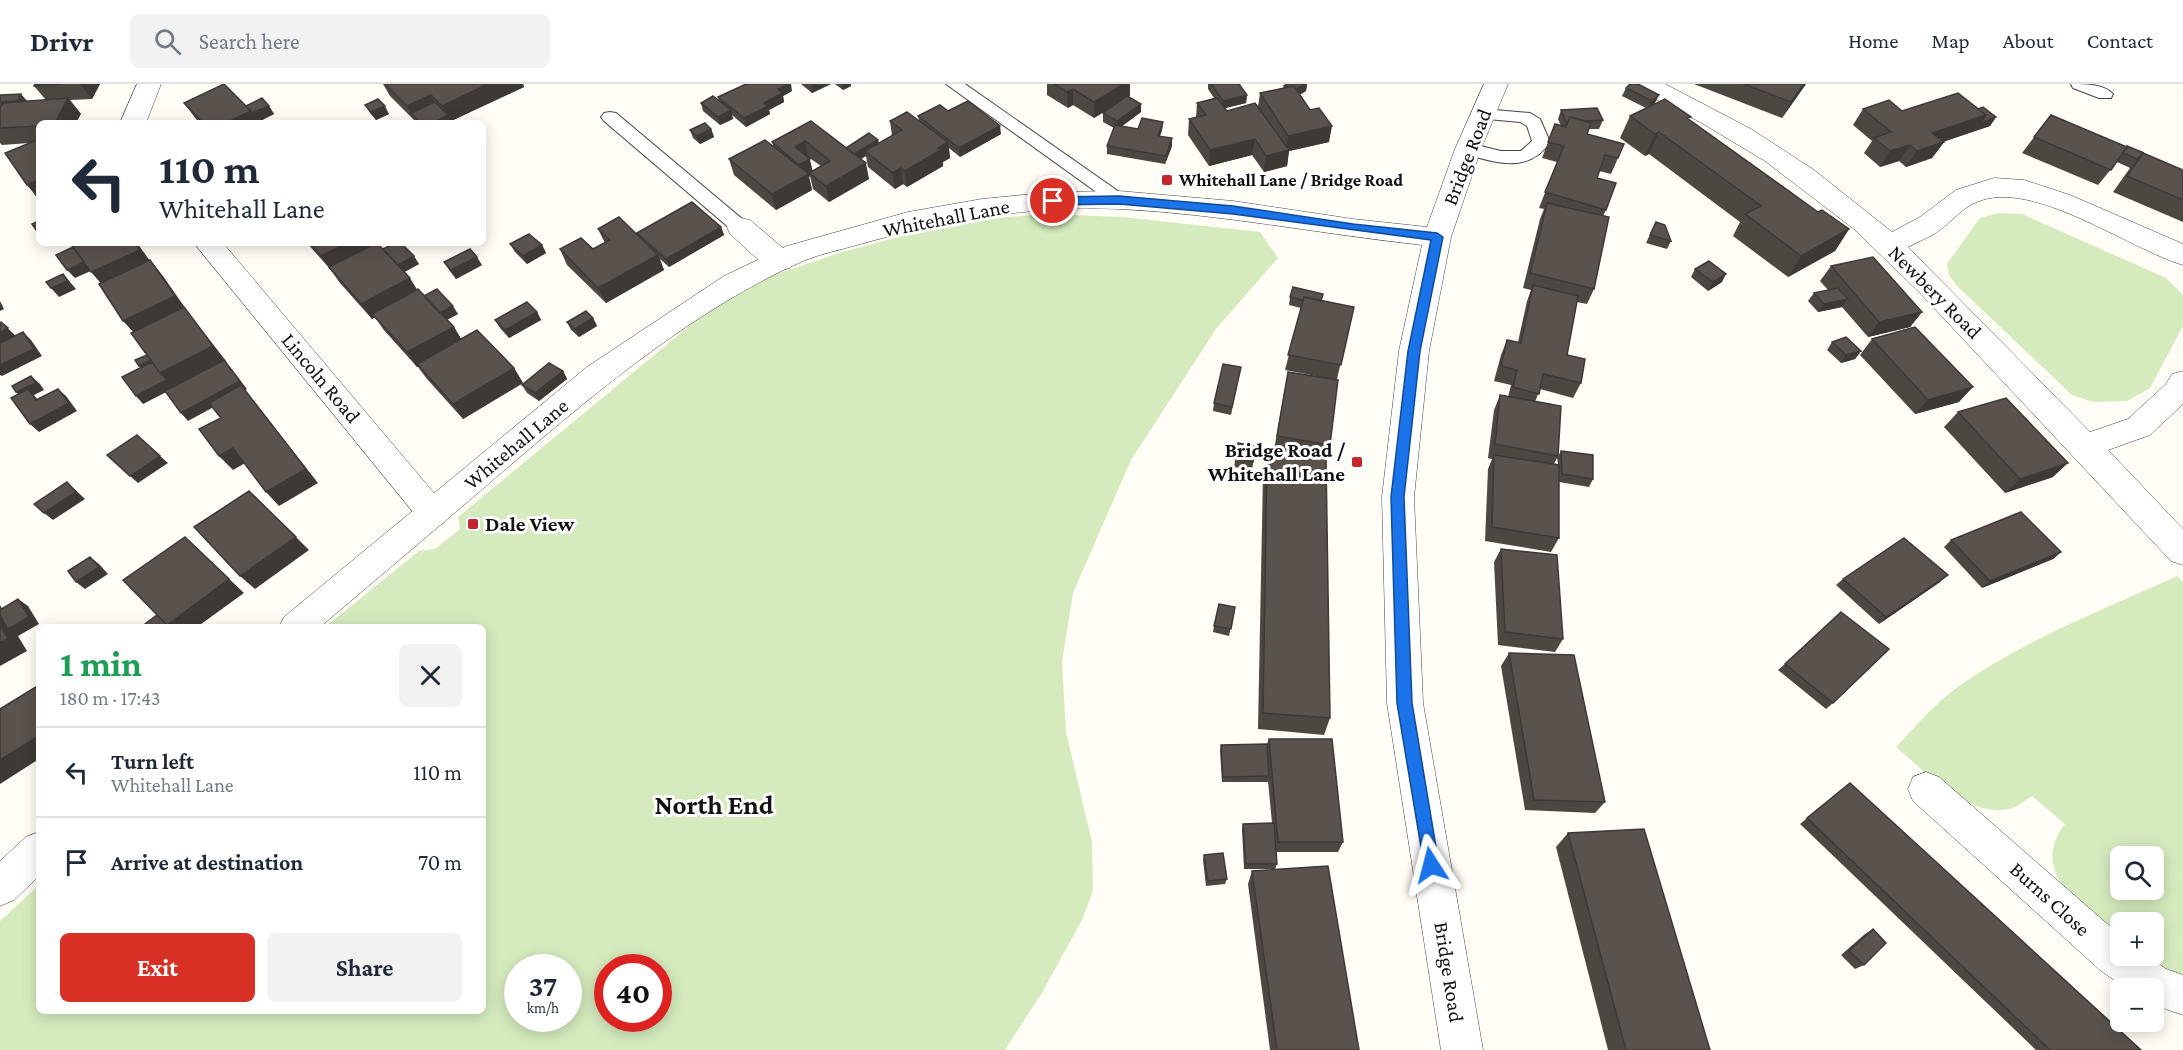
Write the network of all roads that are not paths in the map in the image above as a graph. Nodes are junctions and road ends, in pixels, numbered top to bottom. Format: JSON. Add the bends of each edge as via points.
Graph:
{"nodes":[{"id":1,"x":149,"y":84,"type":"edge"},
{"id":2,"x":954,"y":84,"type":"edge"},
{"id":3,"x":1496,"y":84,"type":"edge"},
{"id":4,"x":1645,"y":84,"type":"edge"},
{"id":5,"x":2079,"y":84,"type":"edge"},
{"id":6,"x":2105,"y":94,"type":"dead end"},
{"id":7,"x":1483,"y":114,"type":"junction"},
{"id":8,"x":610,"y":117,"type":"dead end"},
{"id":9,"x":134,"y":120,"type":"edge"},
{"id":10,"x":1468,"y":149,"type":"junction"},
{"id":11,"x":1119,"y":200,"type":"junction"},
{"id":12,"x":740,"y":227,"type":"joint"},
{"id":13,"x":1437,"y":237,"type":"junction"},
{"id":14,"x":1889,"y":245,"type":"junction"},
{"id":15,"x":210,"y":246,"type":"edge"},
{"id":16,"x":2183,"y":255,"type":"edge"},
{"id":17,"x":780,"y":261,"type":"junction"},
{"id":18,"x":2183,"y":382,"type":"edge"},
{"id":19,"x":2086,"y":446,"type":"junction"},
{"id":20,"x":433,"y":514,"type":"junction"},
{"id":21,"x":2183,"y":551,"type":"edge"},
{"id":22,"x":300,"y":624,"type":"edge"},
{"id":23,"x":1926,"y":789,"type":"dead end"},
{"id":24,"x":36,"y":853,"type":"edge"},
{"id":25,"x":0,"y":887,"type":"edge"},
{"id":26,"x":2183,"y":995,"type":"edge"},
{"id":27,"x":1462,"y":1050,"type":"edge"}],
"edges":[{"from":1,"to":9,"type":"street"},
{"from":2,"to":11,"type":"lane"},
{"from":3,"to":7,"type":"street","name":"Bridge Road"},
{"from":4,"to":14,"type":"street","name":"Newbery Road","via":[[1736,131],[1826,193]]},
{"from":5,"to":6,"type":"lane"},
{"from":7,"to":10,"type":"street","name":"Bridge Road"},
{"from":7,"to":10,"type":"lane","via":[[1524,117],[1534,123],[1541,142],[1525,157],[1501,157]]},
{"from":8,"to":12,"type":"lane"},
{"from":10,"to":13,"type":"street","name":"Bridge Road"},
{"from":11,"to":13,"type":"street","name":"Whitehall Lane","via":[[1233,210]]},
{"from":11,"to":17,"type":"street","name":"Whitehall Lane","via":[[1017,204],[908,221]]},
{"from":12,"to":17,"type":"street"},
{"from":13,"to":27,"type":"street","name":"Bridge Road","via":[[1414,351],[1398,497],[1405,703]]},
{"from":14,"to":16,"type":"street","via":[[1930,224],[1965,196],[1994,187],[2024,189],[2061,201]]},
{"from":14,"to":19,"type":"street","name":"Newbery Road"},
{"from":15,"to":20,"type":"street","name":"Lincoln Road"},
{"from":17,"to":20,"type":"street","name":"Whitehall Lane","via":[[734,283],[597,375]]},
{"from":18,"to":19,"type":"street","via":[[2139,427]]},
{"from":19,"to":21,"type":"street","name":"Newbery Road"},
{"from":20,"to":22,"type":"street","name":"Whitehall Lane"},
{"from":23,"to":26,"type":"street","name":"Burns Close","via":[[2114,956],[2154,985]]},
{"from":24,"to":25,"type":"street"}]}
